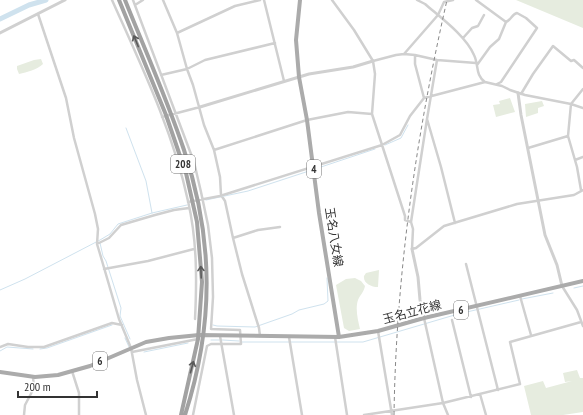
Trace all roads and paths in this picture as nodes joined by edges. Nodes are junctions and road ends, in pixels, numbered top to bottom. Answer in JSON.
{"nodes":[{"id":1,"x":64,"y":0,"type":"edge"},
{"id":2,"x":112,"y":0,"type":"edge"},
{"id":3,"x":119,"y":0,"type":"edge"},
{"id":4,"x":125,"y":0,"type":"edge"},
{"id":5,"x":133,"y":0,"type":"edge"},
{"id":6,"x":143,"y":0,"type":"edge"},
{"id":7,"x":163,"y":0,"type":"edge"},
{"id":8,"x":260,"y":0,"type":"edge"},
{"id":9,"x":264,"y":0,"type":"edge"},
{"id":10,"x":300,"y":0,"type":"edge"},
{"id":11,"x":332,"y":0,"type":"edge"},
{"id":12,"x":417,"y":0,"type":"edge"},
{"id":13,"x":453,"y":0,"type":"edge"},
{"id":14,"x":476,"y":0,"type":"edge"},
{"id":15,"x":135,"y":5,"type":"junction"},
{"id":16,"x":38,"y":14,"type":"junction"},
{"id":17,"x":438,"y":14,"type":"junction"},
{"id":18,"x":484,"y":15,"type":"dead end"},
{"id":19,"x":506,"y":22,"type":"junction"},
{"id":20,"x":0,"y":33,"type":"edge"},
{"id":21,"x":177,"y":33,"type":"junction"},
{"id":22,"x":463,"y":38,"type":"junction"},
{"id":23,"x":275,"y":43,"type":"junction"},
{"id":24,"x":404,"y":54,"type":"junction"},
{"id":25,"x":415,"y":55,"type":"junction"},
{"id":26,"x":437,"y":60,"type":"junction"},
{"id":27,"x":373,"y":61,"type":"junction"},
{"id":28,"x":477,"y":64,"type":"junction"},
{"id":29,"x":583,"y":68,"type":"edge"},
{"id":30,"x":187,"y":69,"type":"junction"},
{"id":31,"x":161,"y":75,"type":"junction"},
{"id":32,"x":299,"y":77,"type":"junction"},
{"id":33,"x":284,"y":81,"type":"junction"},
{"id":34,"x":485,"y":82,"type":"junction"},
{"id":35,"x":497,"y":84,"type":"junction"},
{"id":36,"x":583,"y":89,"type":"edge"},
{"id":37,"x":520,"y":94,"type":"junction"},
{"id":38,"x":431,"y":96,"type":"junction"},
{"id":39,"x":424,"y":98,"type":"junction"},
{"id":40,"x":571,"y":104,"type":"junction"},
{"id":41,"x":200,"y":107,"type":"junction"},
{"id":42,"x":583,"y":108,"type":"edge"},
{"id":43,"x":174,"y":114,"type":"junction"},
{"id":44,"x":372,"y":114,"type":"junction"},
{"id":45,"x":164,"y":116,"type":"junction"},
{"id":46,"x":427,"y":119,"type":"junction"},
{"id":47,"x":307,"y":120,"type":"junction"},
{"id":48,"x":568,"y":136,"type":"junction"},
{"id":49,"x":382,"y":145,"type":"junction"},
{"id":50,"x":528,"y":148,"type":"junction"},
{"id":51,"x":214,"y":150,"type":"junction"},
{"id":52,"x":583,"y":157,"type":"edge"},
{"id":53,"x":575,"y":160,"type":"junction"},
{"id":54,"x":313,"y":165,"type":"junction"},
{"id":55,"x":582,"y":190,"type":"edge"},
{"id":56,"x":221,"y":195,"type":"junction"},
{"id":57,"x":195,"y":200,"type":"junction"},
{"id":58,"x":539,"y":200,"type":"junction"},
{"id":59,"x":189,"y":208,"type":"junction"},
{"id":60,"x":412,"y":222,"type":"junction"},
{"id":61,"x":455,"y":223,"type":"junction"},
{"id":62,"x":280,"y":227,"type":"dead end"},
{"id":63,"x":233,"y":238,"type":"junction"},
{"id":64,"x":97,"y":244,"type":"junction"},
{"id":65,"x":194,"y":249,"type":"junction"},
{"id":66,"x":412,"y":249,"type":"junction"},
{"id":67,"x":466,"y":264,"type":"dead end"},
{"id":68,"x":104,"y":269,"type":"junction"},
{"id":69,"x":583,"y":280,"type":"edge"},
{"id":70,"x":562,"y":286,"type":"junction"},
{"id":71,"x":521,"y":299,"type":"junction"},
{"id":72,"x":477,"y":306,"type":"junction"},
{"id":73,"x":195,"y":319,"type":"dead end"},
{"id":74,"x":452,"y":320,"type":"dead end"},
{"id":75,"x":425,"y":322,"type":"junction"},
{"id":76,"x":581,"y":322,"type":"junction"},
{"id":77,"x":122,"y":325,"type":"junction"},
{"id":78,"x":583,"y":326,"type":"edge"},
{"id":79,"x":378,"y":331,"type":"junction"},
{"id":80,"x":531,"y":335,"type":"junction"},
{"id":81,"x":204,"y":336,"type":"junction"},
{"id":82,"x":220,"y":336,"type":"junction"},
{"id":83,"x":240,"y":336,"type":"junction"},
{"id":84,"x":260,"y":336,"type":"junction"},
{"id":85,"x":289,"y":336,"type":"junction"},
{"id":86,"x":198,"y":337,"type":"junction"},
{"id":87,"x":337,"y":340,"type":"junction"},
{"id":88,"x":222,"y":345,"type":"junction"},
{"id":89,"x":0,"y":347,"type":"edge"},
{"id":90,"x":132,"y":350,"type":"junction"},
{"id":91,"x":0,"y":372,"type":"edge"},
{"id":92,"x":72,"y":372,"type":"junction"},
{"id":93,"x":33,"y":377,"type":"junction"},
{"id":94,"x":498,"y":390,"type":"junction"},
{"id":95,"x":480,"y":394,"type":"junction"},
{"id":96,"x":471,"y":397,"type":"junction"},
{"id":97,"x":443,"y":403,"type":"junction"},
{"id":98,"x":391,"y":410,"type":"junction"},
{"id":99,"x":24,"y":415,"type":"edge"},
{"id":100,"x":79,"y":415,"type":"edge"},
{"id":101,"x":146,"y":415,"type":"edge"},
{"id":102,"x":180,"y":415,"type":"edge"},
{"id":103,"x":186,"y":415,"type":"edge"},
{"id":104,"x":193,"y":415,"type":"edge"},
{"id":105,"x":234,"y":415,"type":"edge"},
{"id":106,"x":302,"y":415,"type":"edge"},
{"id":107,"x":348,"y":415,"type":"edge"},
{"id":108,"x":364,"y":415,"type":"edge"},
{"id":109,"x":392,"y":415,"type":"edge"},
{"id":110,"x":448,"y":415,"type":"edge"},
{"id":111,"x":486,"y":415,"type":"edge"}],
"edges":[{"from":1,"to":16,"type":"street"},
{"from":2,"to":45,"type":"street"},
{"from":45,"to":3,"type":"highway","number":"208","one_way":true},
{"from":4,"to":43,"type":"highway","number":"208"},
{"from":5,"to":15,"type":"street"},
{"from":6,"to":15,"type":"street"},
{"from":7,"to":21,"type":"street"},
{"from":8,"to":21,"type":"street"},
{"from":9,"to":23,"type":"street"},
{"from":10,"to":32,"type":"main road","name":"玉名八女線","number":"4"},
{"from":11,"to":27,"type":"street"},
{"from":12,"to":17,"type":"street"},
{"from":13,"to":17,"type":"street"},
{"from":14,"to":19,"type":"street"},
{"from":15,"to":31,"type":"street"},
{"from":16,"to":20,"type":"street"},
{"from":16,"to":64,"type":"street"},
{"from":17,"to":22,"type":"street"},
{"from":17,"to":24,"type":"street"},
{"from":18,"to":22,"type":"street"},
{"from":19,"to":28,"type":"street"},
{"from":19,"to":35,"type":"street"},
{"from":21,"to":30,"type":"street"},
{"from":22,"to":28,"type":"street"},
{"from":23,"to":30,"type":"street"},
{"from":23,"to":33,"type":"street"},
{"from":24,"to":25,"type":"street"},
{"from":24,"to":27,"type":"street"},
{"from":25,"to":26,"type":"street"},
{"from":25,"to":39,"type":"street"},
{"from":26,"to":28,"type":"street"},
{"from":26,"to":38,"type":"street"},
{"from":27,"to":32,"type":"street"},
{"from":27,"to":44,"type":"street"},
{"from":28,"to":34,"type":"street"},
{"from":29,"to":37,"type":"street"},
{"from":30,"to":31,"type":"street"},
{"from":30,"to":41,"type":"street"},
{"from":31,"to":43,"type":"street"},
{"from":32,"to":33,"type":"street"},
{"from":32,"to":47,"type":"main road","name":"玉名八女線","number":"4"},
{"from":33,"to":41,"type":"street"},
{"from":34,"to":35,"type":"street"},
{"from":34,"to":38,"type":"street"},
{"from":35,"to":37,"type":"street"},
{"from":36,"to":40,"type":"street"},
{"from":37,"to":40,"type":"street"},
{"from":37,"to":50,"type":"street"},
{"from":38,"to":39,"type":"street"},
{"from":38,"to":46,"type":"street"},
{"from":39,"to":49,"type":"street"},
{"from":40,"to":42,"type":"street"},
{"from":40,"to":48,"type":"street"},
{"from":41,"to":43,"type":"street"},
{"from":41,"to":51,"type":"street"},
{"from":43,"to":45,"type":"street"},
{"from":43,"to":57,"type":"highway","number":"208"},
{"from":44,"to":47,"type":"street"},
{"from":44,"to":49,"type":"street"},
{"from":45,"to":57,"type":"highway","number":"208"},
{"from":46,"to":60,"type":"street"},
{"from":46,"to":61,"type":"street"},
{"from":47,"to":51,"type":"street"},
{"from":47,"to":54,"type":"main road","name":"玉名八女線","number":"4"},
{"from":48,"to":50,"type":"street"},
{"from":48,"to":53,"type":"street"},
{"from":49,"to":54,"type":"street"},
{"from":49,"to":60,"type":"street"},
{"from":50,"to":58,"type":"street"},
{"from":51,"to":56,"type":"street"},
{"from":52,"to":53,"type":"street"},
{"from":53,"to":55,"type":"street"},
{"from":54,"to":56,"type":"street"},
{"from":54,"to":87,"type":"main road","name":"玉名八女線","number":"4"},
{"from":55,"to":58,"type":"street"},
{"from":56,"to":57,"type":"street"},
{"from":56,"to":63,"type":"street"},
{"from":57,"to":59,"type":"street"},
{"from":57,"to":81,"type":"highway","number":"208"},
{"from":57,"to":83,"type":"street"},
{"from":86,"to":57,"type":"highway","number":"208","one_way":true},
{"from":58,"to":61,"type":"street"},
{"from":58,"to":70,"type":"street"},
{"from":59,"to":64,"type":"street"},
{"from":59,"to":65,"type":"street"},
{"from":60,"to":66,"type":"street"},
{"from":61,"to":66,"type":"street"},
{"from":62,"to":63,"type":"street"},
{"from":63,"to":84,"type":"street"},
{"from":64,"to":68,"type":"street"},
{"from":65,"to":68,"type":"street"},
{"from":65,"to":73,"type":"street"},
{"from":66,"to":75,"type":"street"},
{"from":67,"to":72,"type":"street"},
{"from":68,"to":77,"type":"street"},
{"from":69,"to":70,"type":"main road","name":"玉名立花線","number":"6"},
{"from":70,"to":71,"type":"main road","name":"玉名立花線","number":"6"},
{"from":70,"to":76,"type":"street"},
{"from":71,"to":72,"type":"main road","name":"玉名立花線","number":"6"},
{"from":71,"to":80,"type":"street"},
{"from":72,"to":75,"type":"main road","name":"玉名立花線","number":"6"},
{"from":72,"to":94,"type":"street"},
{"from":74,"to":96,"type":"street"},
{"from":75,"to":79,"type":"main road","name":"玉名立花線","number":"6"},
{"from":75,"to":97,"type":"street"},
{"from":76,"to":78,"type":"street"},
{"from":76,"to":80,"type":"street"},
{"from":77,"to":89,"type":"street"},
{"from":77,"to":90,"type":"street"},
{"from":79,"to":87,"type":"main road","name":"玉名立花線","number":"6"},
{"from":79,"to":98,"type":"street"},
{"from":80,"to":94,"type":"street"},
{"from":81,"to":82,"type":"main road"},
{"from":81,"to":86,"type":"main road"},
{"from":81,"to":103,"type":"highway","number":"208"},
{"from":82,"to":83,"type":"main road"},
{"from":82,"to":88,"type":"street"},
{"from":83,"to":84,"type":"main road"},
{"from":83,"to":88,"type":"street"},
{"from":84,"to":85,"type":"main road"},
{"from":85,"to":87,"type":"main road"},
{"from":85,"to":106,"type":"street"},
{"from":86,"to":90,"type":"street"},
{"from":86,"to":90,"type":"main road","number":"6"},
{"from":102,"to":86,"type":"highway","number":"208","one_way":true},
{"from":87,"to":107,"type":"street"},
{"from":88,"to":104,"type":"street"},
{"from":88,"to":105,"type":"street"},
{"from":90,"to":92,"type":"main road","number":"6"},
{"from":90,"to":101,"type":"street"},
{"from":91,"to":93,"type":"main road","number":"6"},
{"from":92,"to":93,"type":"main road","number":"6"},
{"from":92,"to":100,"type":"street"},
{"from":93,"to":99,"type":"street"},
{"from":94,"to":95,"type":"street"},
{"from":95,"to":96,"type":"street"},
{"from":95,"to":111,"type":"street"},
{"from":96,"to":97,"type":"street"},
{"from":97,"to":98,"type":"street"},
{"from":97,"to":110,"type":"street"},
{"from":98,"to":108,"type":"street"},
{"from":98,"to":109,"type":"street"}]}
